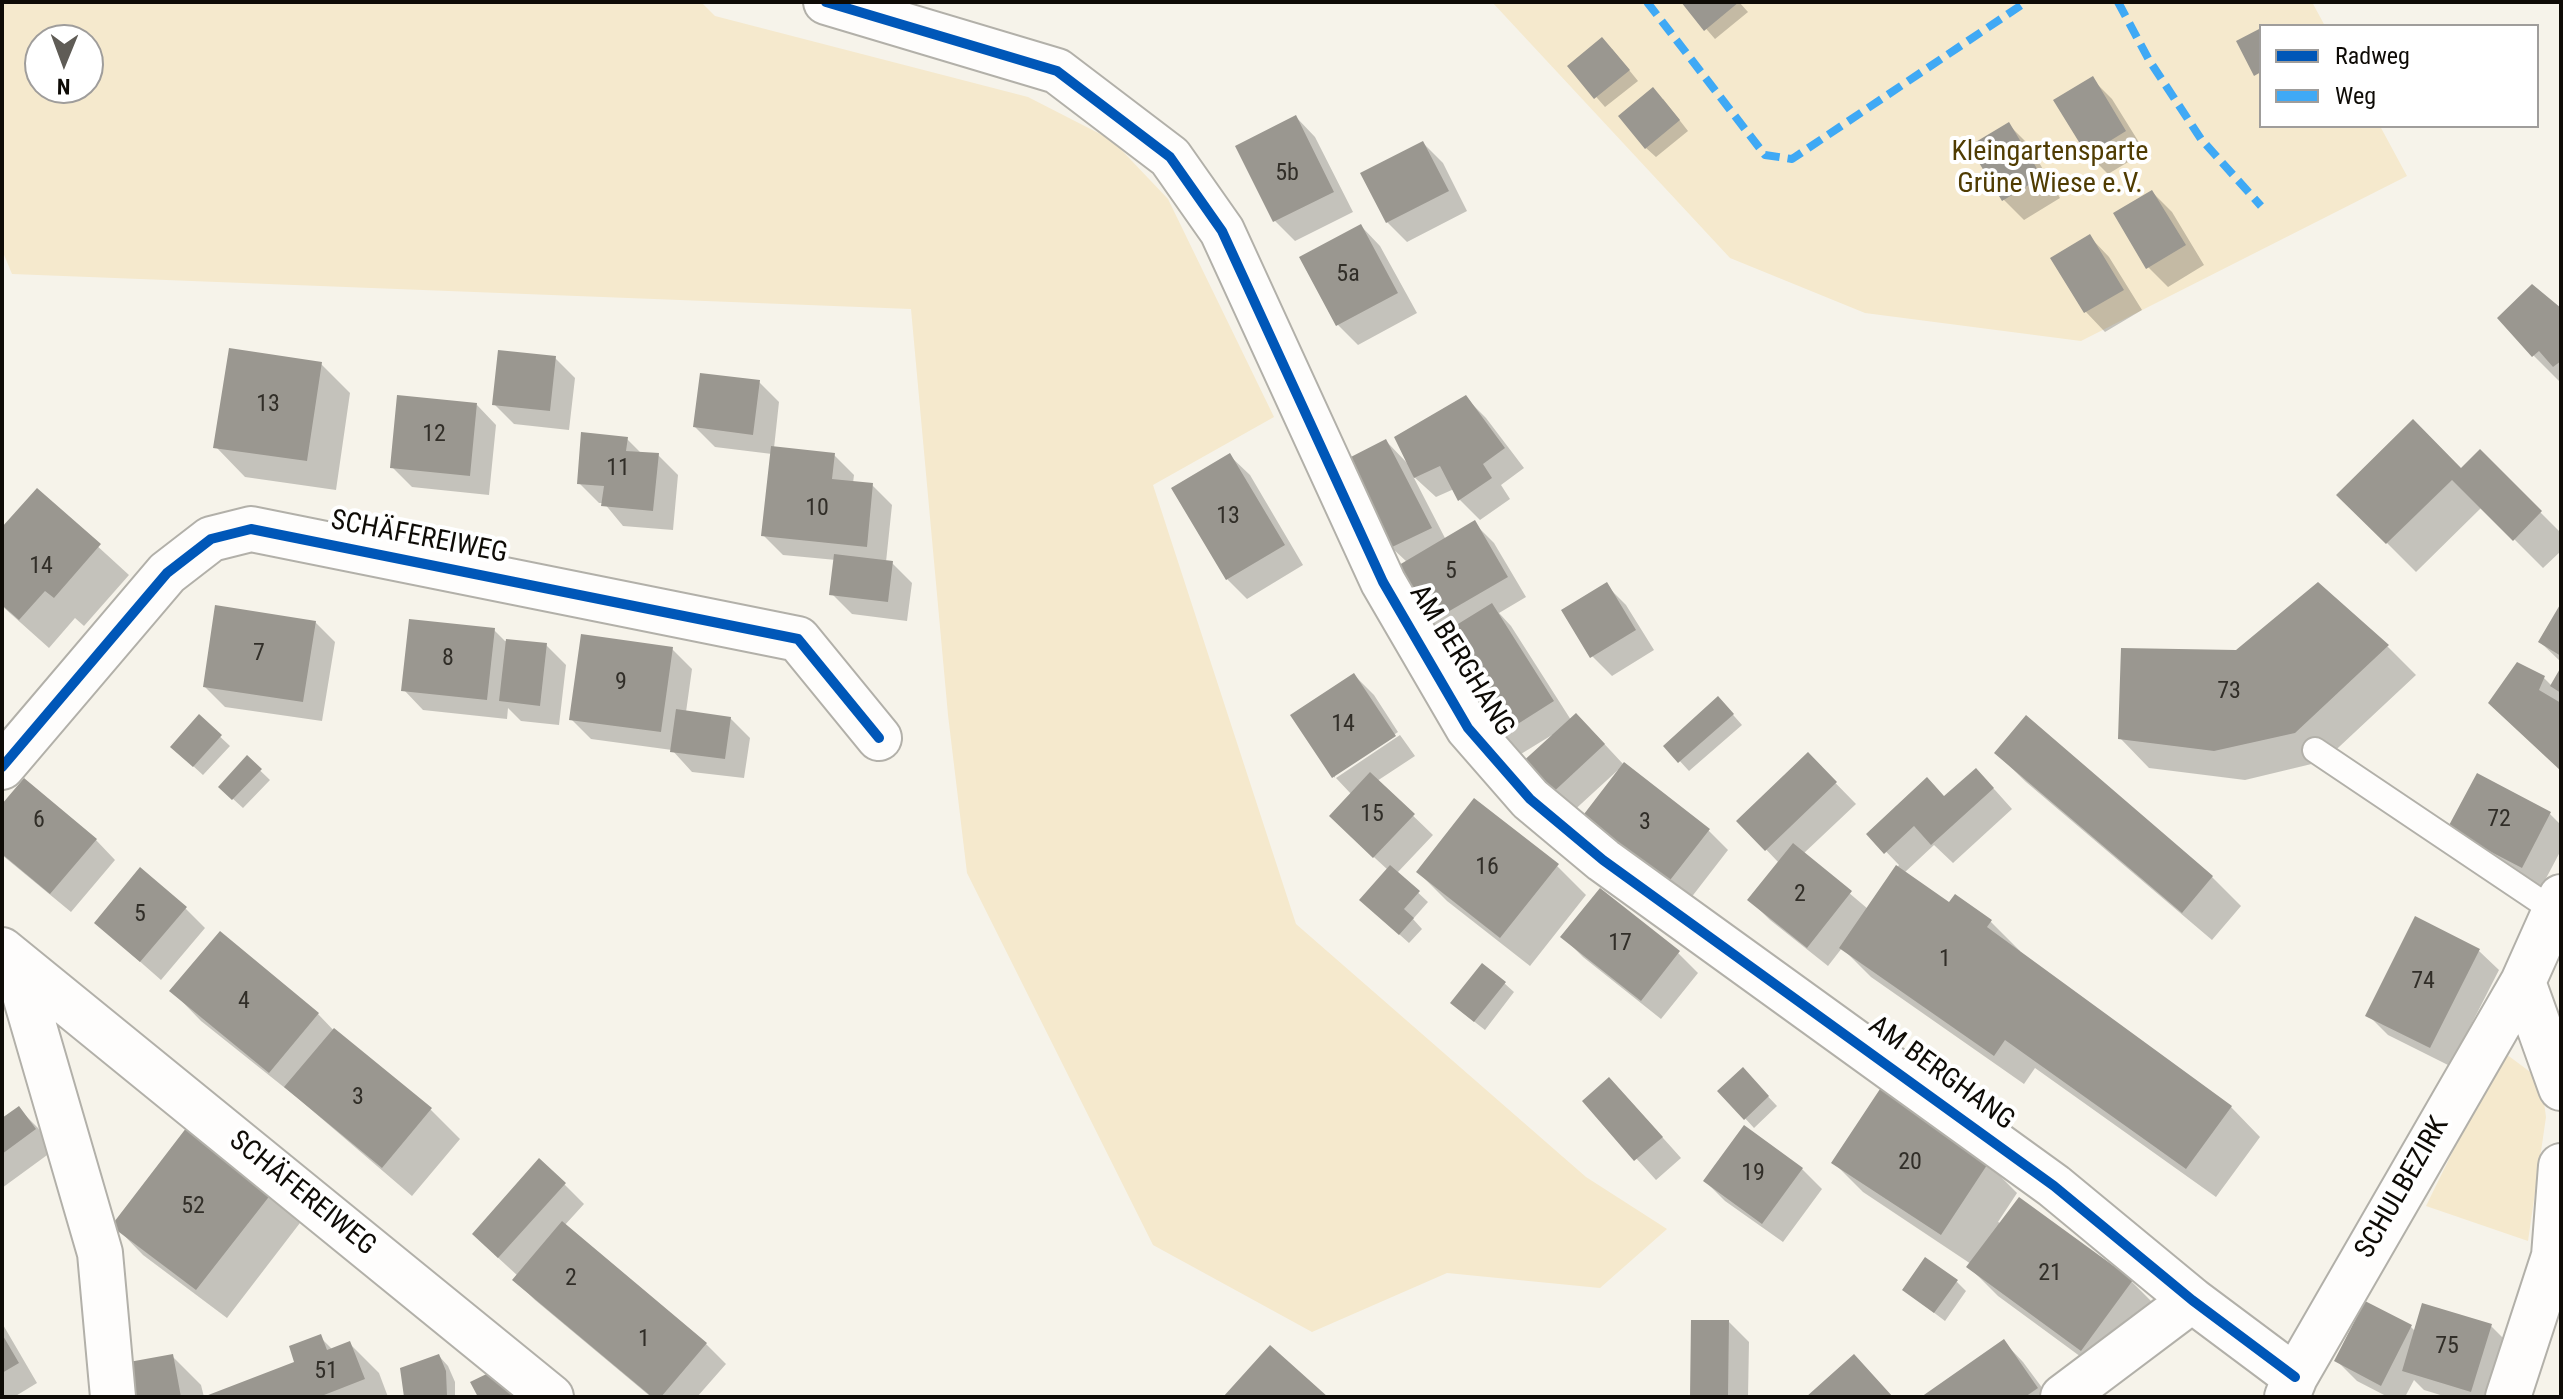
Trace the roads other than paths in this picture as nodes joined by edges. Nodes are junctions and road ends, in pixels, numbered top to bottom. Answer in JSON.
{"nodes":[{"id":1,"x":826,"y":2,"type":"edge"},
{"id":2,"x":879,"y":738,"type":"dead end"},
{"id":3,"x":2315,"y":750,"type":"dead end"},
{"id":4,"x":2,"y":767,"type":"edge"},
{"id":5,"x":2557,"y":904,"type":"edge"},
{"id":6,"x":8,"y":956,"type":"edge"},
{"id":7,"x":2523,"y":982,"type":"junction"},
{"id":8,"x":2561,"y":1088,"type":"edge"},
{"id":9,"x":2561,"y":1166,"type":"edge"},
{"id":10,"x":2192,"y":1300,"type":"junction"},
{"id":11,"x":2291,"y":1387,"type":"edge"},
{"id":12,"x":113,"y":1397,"type":"edge"},
{"id":13,"x":551,"y":1397,"type":"edge"},
{"id":14,"x":2063,"y":1397,"type":"edge"},
{"id":15,"x":2508,"y":1397,"type":"edge"}],
"edges":[{"from":1,"to":10,"type":"street","name":"AM BERGHANG"},
{"from":2,"to":4,"type":"street","name":"SCHÄFEREIWEG"},
{"from":3,"to":5,"type":"lane"},
{"from":5,"to":7,"type":"street","name":"SCHULBEZIRK"},
{"from":6,"to":12,"type":"street","name":"SCHÄFEREIWEG"},
{"from":6,"to":13,"type":"street","name":"SCHÄFEREIWEG"},
{"from":7,"to":8,"type":"street"},
{"from":7,"to":11,"type":"street","name":"SCHULBEZIRK"},
{"from":9,"to":15,"type":"street"},
{"from":10,"to":11,"type":"street","name":"AM BERGHANG"},
{"from":10,"to":14,"type":"street"}]}
